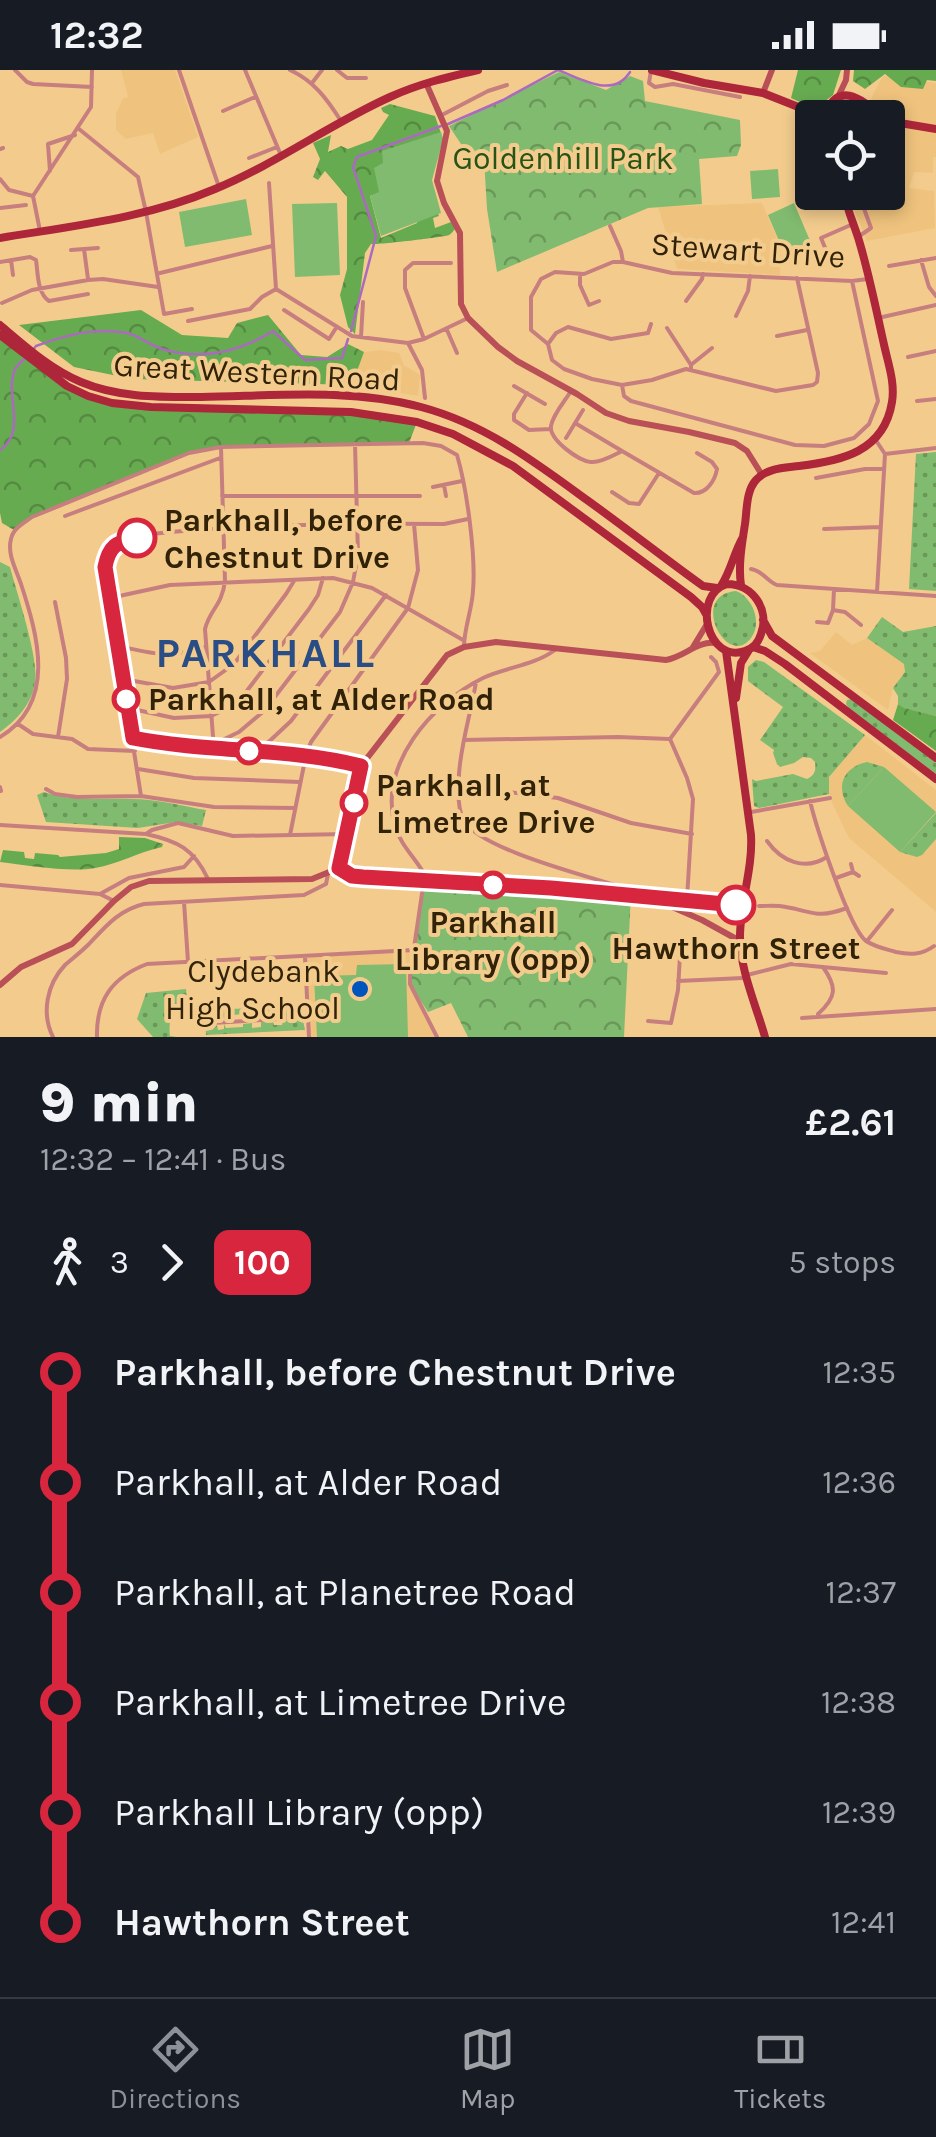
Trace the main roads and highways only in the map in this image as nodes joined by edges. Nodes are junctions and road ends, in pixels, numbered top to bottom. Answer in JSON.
{"nodes":[{"id":1,"x":478,"y":70,"type":"edge"},
{"id":2,"x":652,"y":70,"type":"edge"},
{"id":3,"x":836,"y":100,"type":"edge"},
{"id":4,"x":863,"y":100,"type":"edge"},
{"id":5,"x":795,"y":109,"type":"edge"},
{"id":6,"x":905,"y":123,"type":"edge"},
{"id":7,"x":936,"y":130,"type":"edge"},
{"id":8,"x":849,"y":210,"type":"edge"},
{"id":9,"x":0,"y":238,"type":"edge"},
{"id":10,"x":0,"y":325,"type":"edge"},
{"id":11,"x":0,"y":335,"type":"edge"},
{"id":12,"x":20,"y":346,"type":"junction"},
{"id":13,"x":36,"y":359,"type":"junction"},
{"id":14,"x":743,"y":537,"type":"junction"},
{"id":15,"x":741,"y":586,"type":"junction"},
{"id":16,"x":719,"y":587,"type":"junction"},
{"id":17,"x":707,"y":619,"type":"junction"},
{"id":18,"x":764,"y":620,"type":"junction"},
{"id":19,"x":751,"y":649,"type":"junction"},
{"id":20,"x":726,"y":651,"type":"junction"},
{"id":21,"x":734,"y":702,"type":"junction"},
{"id":22,"x":936,"y":758,"type":"edge"},
{"id":23,"x":936,"y":779,"type":"edge"},
{"id":24,"x":765,"y":1037,"type":"edge"}],
"edges":[{"from":1,"to":9,"type":"main road"},
{"from":2,"to":5,"type":"main road"},
{"from":3,"to":4,"type":"main road"},
{"from":6,"to":7,"type":"main road"},
{"from":8,"to":14,"type":"main road"},
{"from":10,"to":12,"type":"main road","name":"Great Western Road"},
{"from":11,"to":12,"type":"main road","name":"Great Western Road"},
{"from":12,"to":13,"type":"main road","name":"Great Western Road"},
{"from":13,"to":16,"type":"main road","name":"Great Western Road"},
{"from":13,"to":17,"type":"main road","name":"Great Western Road"},
{"from":14,"to":15,"type":"main road"},
{"from":14,"to":16,"type":"main road"},
{"from":15,"to":16,"type":"main road"},
{"from":15,"to":18,"type":"main road"},
{"from":16,"to":17,"type":"main road"},
{"from":17,"to":20,"type":"main road"},
{"from":18,"to":19,"type":"main road"},
{"from":18,"to":22,"type":"main road"},
{"from":19,"to":20,"type":"main road"},
{"from":19,"to":21,"type":"main road"},
{"from":19,"to":23,"type":"main road"},
{"from":20,"to":21,"type":"main road"},
{"from":21,"to":24,"type":"main road"}]}
